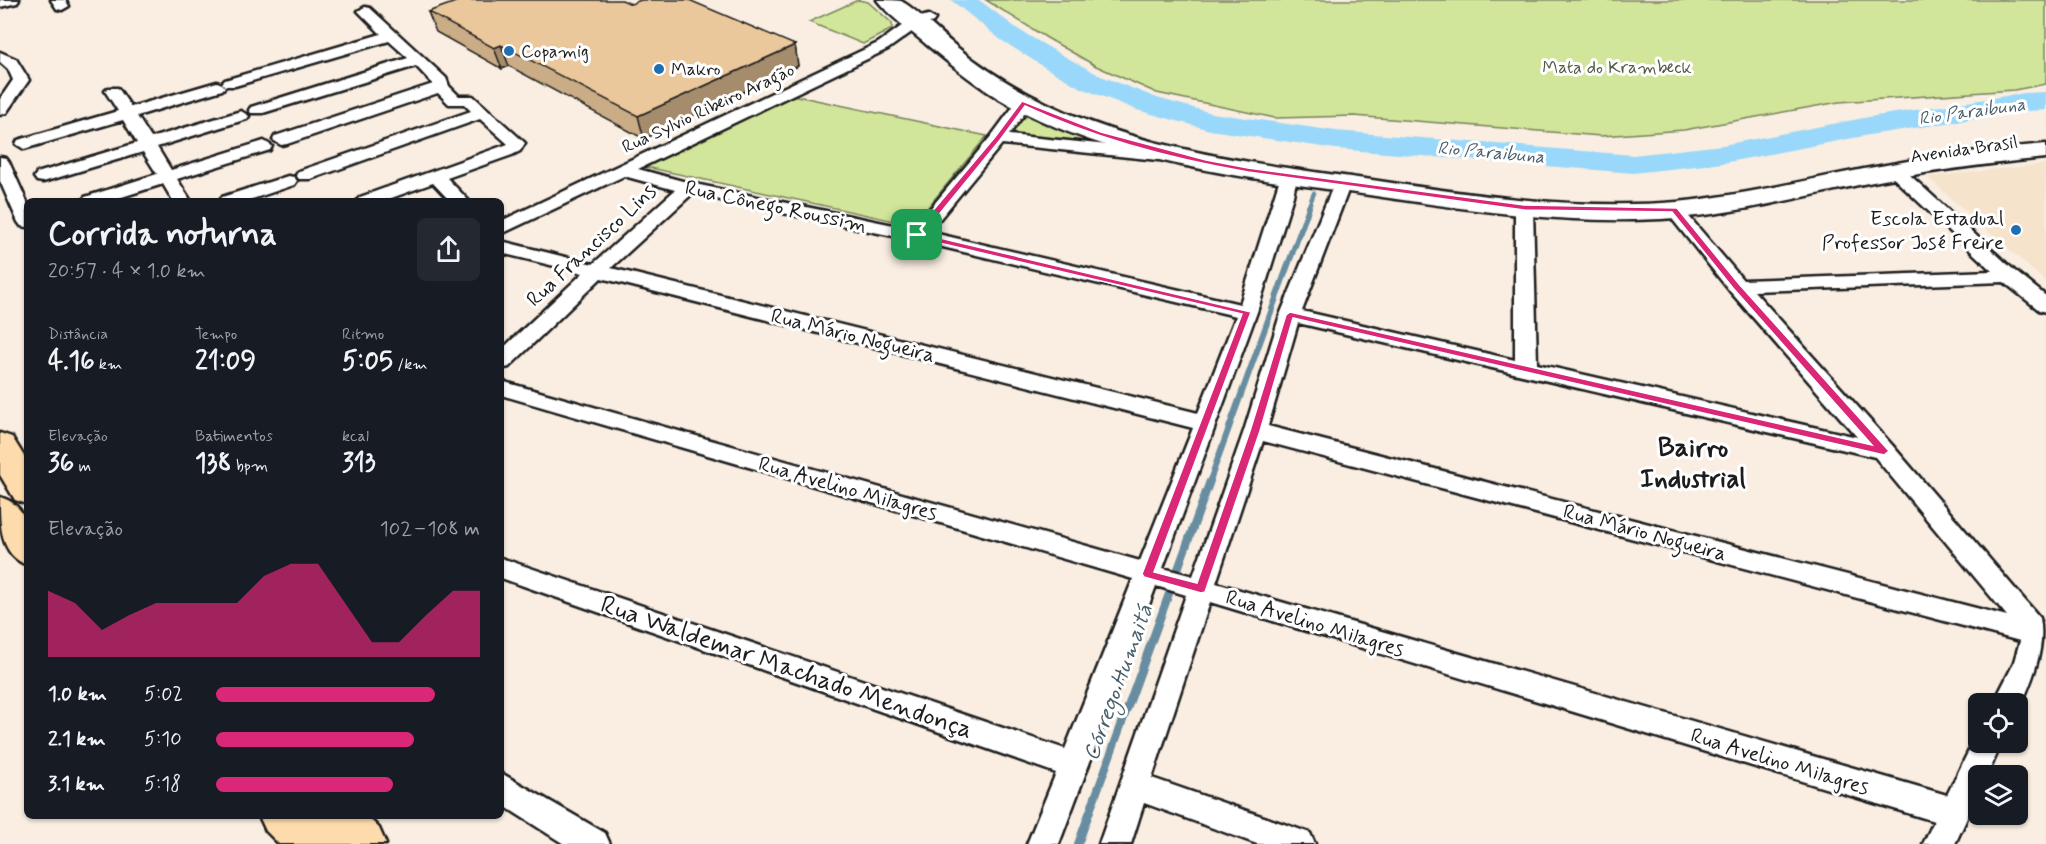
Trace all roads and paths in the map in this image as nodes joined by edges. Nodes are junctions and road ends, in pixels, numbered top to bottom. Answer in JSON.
{"nodes":[{"id":1,"x":12,"y":0,"type":"edge"},
{"id":2,"x":887,"y":0,"type":"edge"},
{"id":3,"x":905,"y":0,"type":"edge"},
{"id":4,"x":0,"y":3,"type":"edge"},
{"id":5,"x":365,"y":11,"type":"dead end"},
{"id":6,"x":922,"y":21,"type":"junction"},
{"id":7,"x":392,"y":35,"type":"junction"},
{"id":8,"x":0,"y":56,"type":"edge"},
{"id":9,"x":418,"y":60,"type":"junction"},
{"id":10,"x":441,"y":87,"type":"junction"},
{"id":11,"x":113,"y":92,"type":"dead end"},
{"id":12,"x":1024,"y":103,"type":"junction"},
{"id":13,"x":0,"y":110,"type":"edge"},
{"id":14,"x":128,"y":114,"type":"junction"},
{"id":15,"x":481,"y":114,"type":"junction"},
{"id":16,"x":1077,"y":115,"type":"junction"},
{"id":17,"x":998,"y":139,"type":"junction"},
{"id":18,"x":281,"y":140,"type":"dead end"},
{"id":19,"x":24,"y":144,"type":"dead end"},
{"id":20,"x":147,"y":145,"type":"junction"},
{"id":21,"x":264,"y":146,"type":"dead end"},
{"id":22,"x":2045,"y":148,"type":"edge"},
{"id":23,"x":1192,"y":159,"type":"junction"},
{"id":24,"x":0,"y":162,"type":"edge"},
{"id":25,"x":1888,"y":166,"type":"junction"},
{"id":26,"x":621,"y":170,"type":"junction"},
{"id":27,"x":305,"y":175,"type":"dead end"},
{"id":28,"x":436,"y":176,"type":"junction"},
{"id":29,"x":1288,"y":176,"type":"junction"},
{"id":30,"x":43,"y":177,"type":"dead end"},
{"id":31,"x":167,"y":177,"type":"junction"},
{"id":32,"x":288,"y":181,"type":"dead end"},
{"id":33,"x":1384,"y":182,"type":"junction"},
{"id":34,"x":1342,"y":183,"type":"junction"},
{"id":35,"x":1768,"y":183,"type":"junction"},
{"id":36,"x":688,"y":188,"type":"junction"},
{"id":37,"x":100,"y":198,"type":"edge"},
{"id":38,"x":180,"y":198,"type":"edge"},
{"id":39,"x":237,"y":198,"type":"edge"},
{"id":40,"x":374,"y":198,"type":"edge"},
{"id":41,"x":457,"y":198,"type":"edge"},
{"id":42,"x":1524,"y":208,"type":"junction"},
{"id":43,"x":1674,"y":210,"type":"junction"},
{"id":44,"x":24,"y":215,"type":"edge"},
{"id":45,"x":504,"y":227,"type":"edge"},
{"id":46,"x":917,"y":235,"type":"junction"},
{"id":47,"x":504,"y":248,"type":"edge"},
{"id":48,"x":597,"y":271,"type":"junction"},
{"id":49,"x":2009,"y":276,"type":"junction"},
{"id":50,"x":1736,"y":286,"type":"junction"},
{"id":51,"x":2046,"y":306,"type":"edge"},
{"id":52,"x":1247,"y":312,"type":"junction"},
{"id":53,"x":1290,"y":315,"type":"junction"},
{"id":54,"x":504,"y":359,"type":"edge"},
{"id":55,"x":1526,"y":369,"type":"junction"},
{"id":56,"x":504,"y":389,"type":"edge"},
{"id":57,"x":1206,"y":423,"type":"junction"},
{"id":58,"x":1255,"y":431,"type":"junction"},
{"id":59,"x":0,"y":445,"type":"edge"},
{"id":60,"x":1884,"y":451,"type":"junction"},
{"id":61,"x":24,"y":486,"type":"edge"},
{"id":62,"x":0,"y":510,"type":"edge"},
{"id":63,"x":24,"y":546,"type":"edge"},
{"id":64,"x":504,"y":569,"type":"edge"},
{"id":65,"x":1152,"y":575,"type":"junction"},
{"id":66,"x":1196,"y":588,"type":"junction"},
{"id":67,"x":2035,"y":634,"type":"junction"},
{"id":68,"x":2012,"y":693,"type":"edge"},
{"id":69,"x":1983,"y":753,"type":"edge"},
{"id":70,"x":1073,"y":765,"type":"junction"},
{"id":71,"x":1135,"y":786,"type":"junction"},
{"id":72,"x":504,"y":789,"type":"edge"},
{"id":73,"x":1954,"y":813,"type":"junction"},
{"id":74,"x":285,"y":819,"type":"edge"},
{"id":75,"x":338,"y":819,"type":"edge"},
{"id":76,"x":312,"y":844,"type":"edge"},
{"id":77,"x":363,"y":844,"type":"edge"},
{"id":78,"x":594,"y":844,"type":"edge"},
{"id":79,"x":1043,"y":844,"type":"edge"},
{"id":80,"x":1115,"y":844,"type":"edge"},
{"id":81,"x":1299,"y":844,"type":"edge"},
{"id":82,"x":1939,"y":844,"type":"edge"}],
"edges":[{"from":1,"to":4,"type":"street"},
{"from":2,"to":6,"type":"main road"},
{"from":3,"to":6,"type":"main road"},
{"from":5,"to":7,"type":"street"},
{"from":6,"to":12,"type":"main road"},
{"from":6,"to":16,"type":"main road"},
{"from":6,"to":26,"type":"street","name":"Rua Sylvio Ribeiro Aragão"},
{"from":7,"to":9,"type":"street"},
{"from":7,"to":14,"type":"street"},
{"from":8,"to":13,"type":"street"},
{"from":9,"to":10,"type":"street"},
{"from":9,"to":20,"type":"street"},
{"from":10,"to":15,"type":"street"},
{"from":10,"to":18,"type":"street"},
{"from":11,"to":14,"type":"street"},
{"from":12,"to":16,"type":"main road"},
{"from":12,"to":17,"type":"street"},
{"from":12,"to":23,"type":"main road"},
{"from":14,"to":19,"type":"street"},
{"from":14,"to":20,"type":"street"},
{"from":15,"to":27,"type":"street"},
{"from":15,"to":28,"type":"street"},
{"from":16,"to":33,"type":"main road"},
{"from":17,"to":23,"type":"street"},
{"from":17,"to":46,"type":"street"},
{"from":20,"to":30,"type":"street"},
{"from":20,"to":31,"type":"street"},
{"from":21,"to":31,"type":"street"},
{"from":22,"to":25,"type":"main road","name":"Avenida Brasil"},
{"from":23,"to":29,"type":"main road"},
{"from":24,"to":44,"type":"street"},
{"from":25,"to":35,"type":"main road"},
{"from":25,"to":43,"type":"main road"},
{"from":25,"to":49,"type":"street"},
{"from":26,"to":36,"type":"street","name":"Rua Cônego Roussim"},
{"from":26,"to":45,"type":"street","name":"Rua Sylvio Ribeiro Aragão"},
{"from":28,"to":40,"type":"street"},
{"from":28,"to":41,"type":"street"},
{"from":29,"to":33,"type":"main road"},
{"from":29,"to":34,"type":"main road"},
{"from":29,"to":52,"type":"street"},
{"from":31,"to":37,"type":"street"},
{"from":31,"to":38,"type":"street"},
{"from":32,"to":39,"type":"street"},
{"from":33,"to":35,"type":"main road"},
{"from":34,"to":42,"type":"main road"},
{"from":34,"to":53,"type":"street"},
{"from":35,"to":43,"type":"main road"},
{"from":36,"to":46,"type":"street","name":"Rua Cônego Roussim"},
{"from":36,"to":48,"type":"street","name":"Rua Francisco Lins"},
{"from":42,"to":43,"type":"main road"},
{"from":42,"to":55,"type":"street"},
{"from":43,"to":50,"type":"street"},
{"from":46,"to":52,"type":"street","name":"Rua Cônego Roussim"},
{"from":47,"to":48,"type":"street","name":"Rua Mário Nogueira"},
{"from":48,"to":54,"type":"street","name":"Rua Francisco Lins"},
{"from":48,"to":57,"type":"street","name":"Rua Mário Nogueira"},
{"from":49,"to":50,"type":"street"},
{"from":49,"to":51,"type":"street"},
{"from":50,"to":60,"type":"street"},
{"from":52,"to":57,"type":"street"},
{"from":53,"to":55,"type":"street"},
{"from":53,"to":58,"type":"street"},
{"from":55,"to":60,"type":"street"},
{"from":56,"to":65,"type":"street","name":"Rua Avelino Milagres"},
{"from":57,"to":65,"type":"street"},
{"from":58,"to":66,"type":"street"},
{"from":58,"to":67,"type":"street","name":"Rua Mário Nogueira"},
{"from":59,"to":61,"type":"highway"},
{"from":60,"to":67,"type":"street"},
{"from":62,"to":63,"type":"highway"},
{"from":64,"to":70,"type":"street","name":"Rua Waldemar Machado Mendonça"},
{"from":65,"to":66,"type":"street","name":"Rua Avelino Milagres"},
{"from":65,"to":70,"type":"street"},
{"from":66,"to":71,"type":"street"},
{"from":66,"to":73,"type":"street","name":"Rua Avelino Milagres"},
{"from":67,"to":68,"type":"street"},
{"from":69,"to":73,"type":"street"},
{"from":70,"to":79,"type":"street"},
{"from":71,"to":80,"type":"street"},
{"from":71,"to":81,"type":"street"},
{"from":72,"to":78,"type":"street"},
{"from":73,"to":82,"type":"street"},
{"from":74,"to":76,"type":"highway"},
{"from":75,"to":77,"type":"highway"}]}
